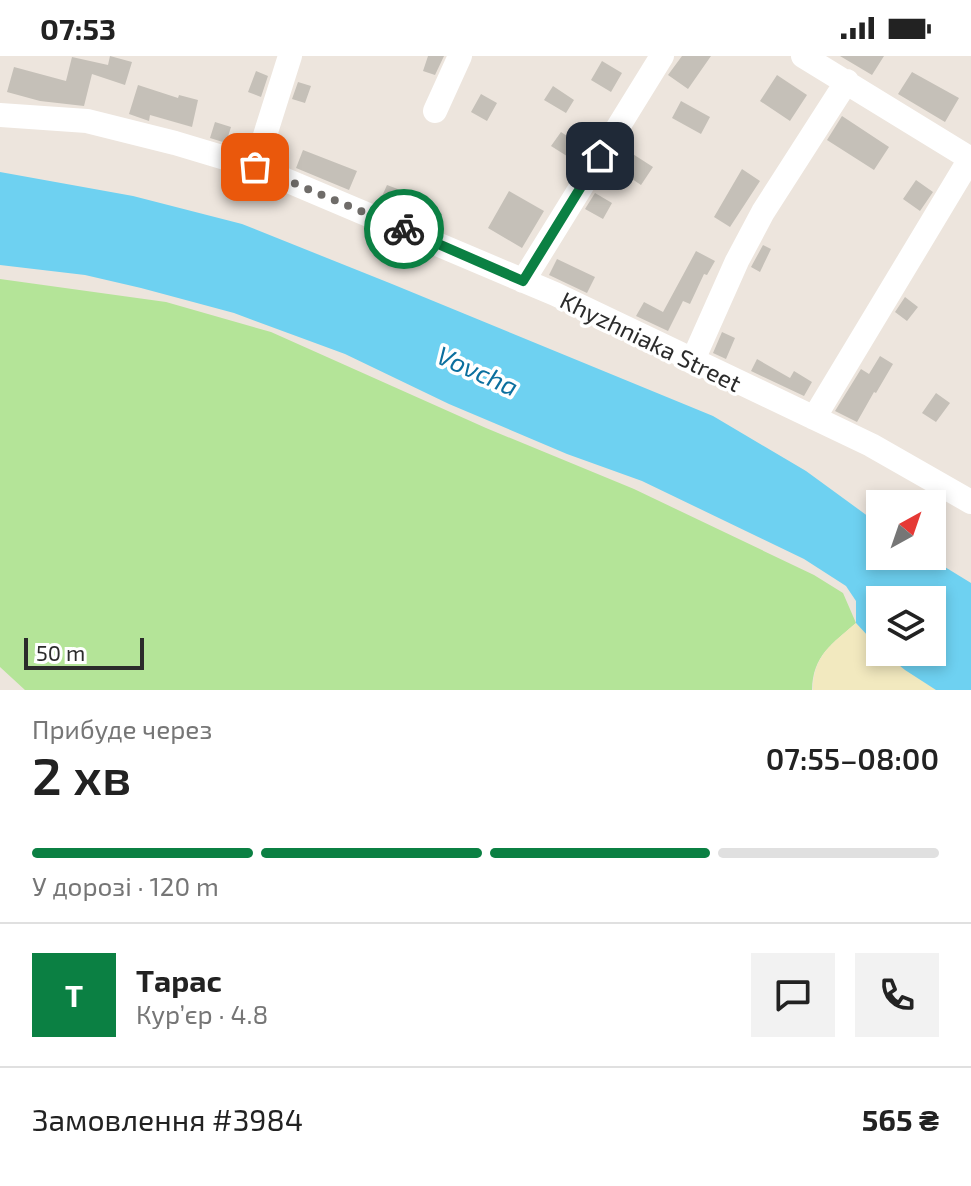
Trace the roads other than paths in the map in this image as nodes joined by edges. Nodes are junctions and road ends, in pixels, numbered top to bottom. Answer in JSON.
{"nodes":[{"id":1,"x":290,"y":56,"type":"edge"},
{"id":2,"x":460,"y":56,"type":"edge"},
{"id":3,"x":662,"y":56,"type":"edge"},
{"id":4,"x":803,"y":56,"type":"edge"},
{"id":5,"x":847,"y":81,"type":"junction"},
{"id":6,"x":435,"y":111,"type":"dead end"},
{"id":7,"x":0,"y":115,"type":"edge"},
{"id":8,"x":971,"y":159,"type":"edge"},
{"id":9,"x":255,"y":167,"type":"junction"},
{"id":10,"x":523,"y":281,"type":"junction"},
{"id":11,"x":692,"y":362,"type":"junction"},
{"id":12,"x":814,"y":418,"type":"junction"},
{"id":13,"x":971,"y":502,"type":"edge"}],
"edges":[{"from":1,"to":9,"type":"street"},
{"from":2,"to":6,"type":"street"},
{"from":3,"to":10,"type":"street"},
{"from":4,"to":5,"type":"street"},
{"from":5,"to":8,"type":"street"},
{"from":5,"to":11,"type":"street"},
{"from":7,"to":9,"type":"street","name":"Khyzhniaka Street"},
{"from":8,"to":12,"type":"street"},
{"from":9,"to":10,"type":"street","name":"Khyzhniaka Street"},
{"from":10,"to":11,"type":"street","name":"Khyzhniaka Street"},
{"from":11,"to":12,"type":"street","name":"Khyzhniaka Street"},
{"from":12,"to":13,"type":"street","name":"Khyzhniaka Street"}]}
